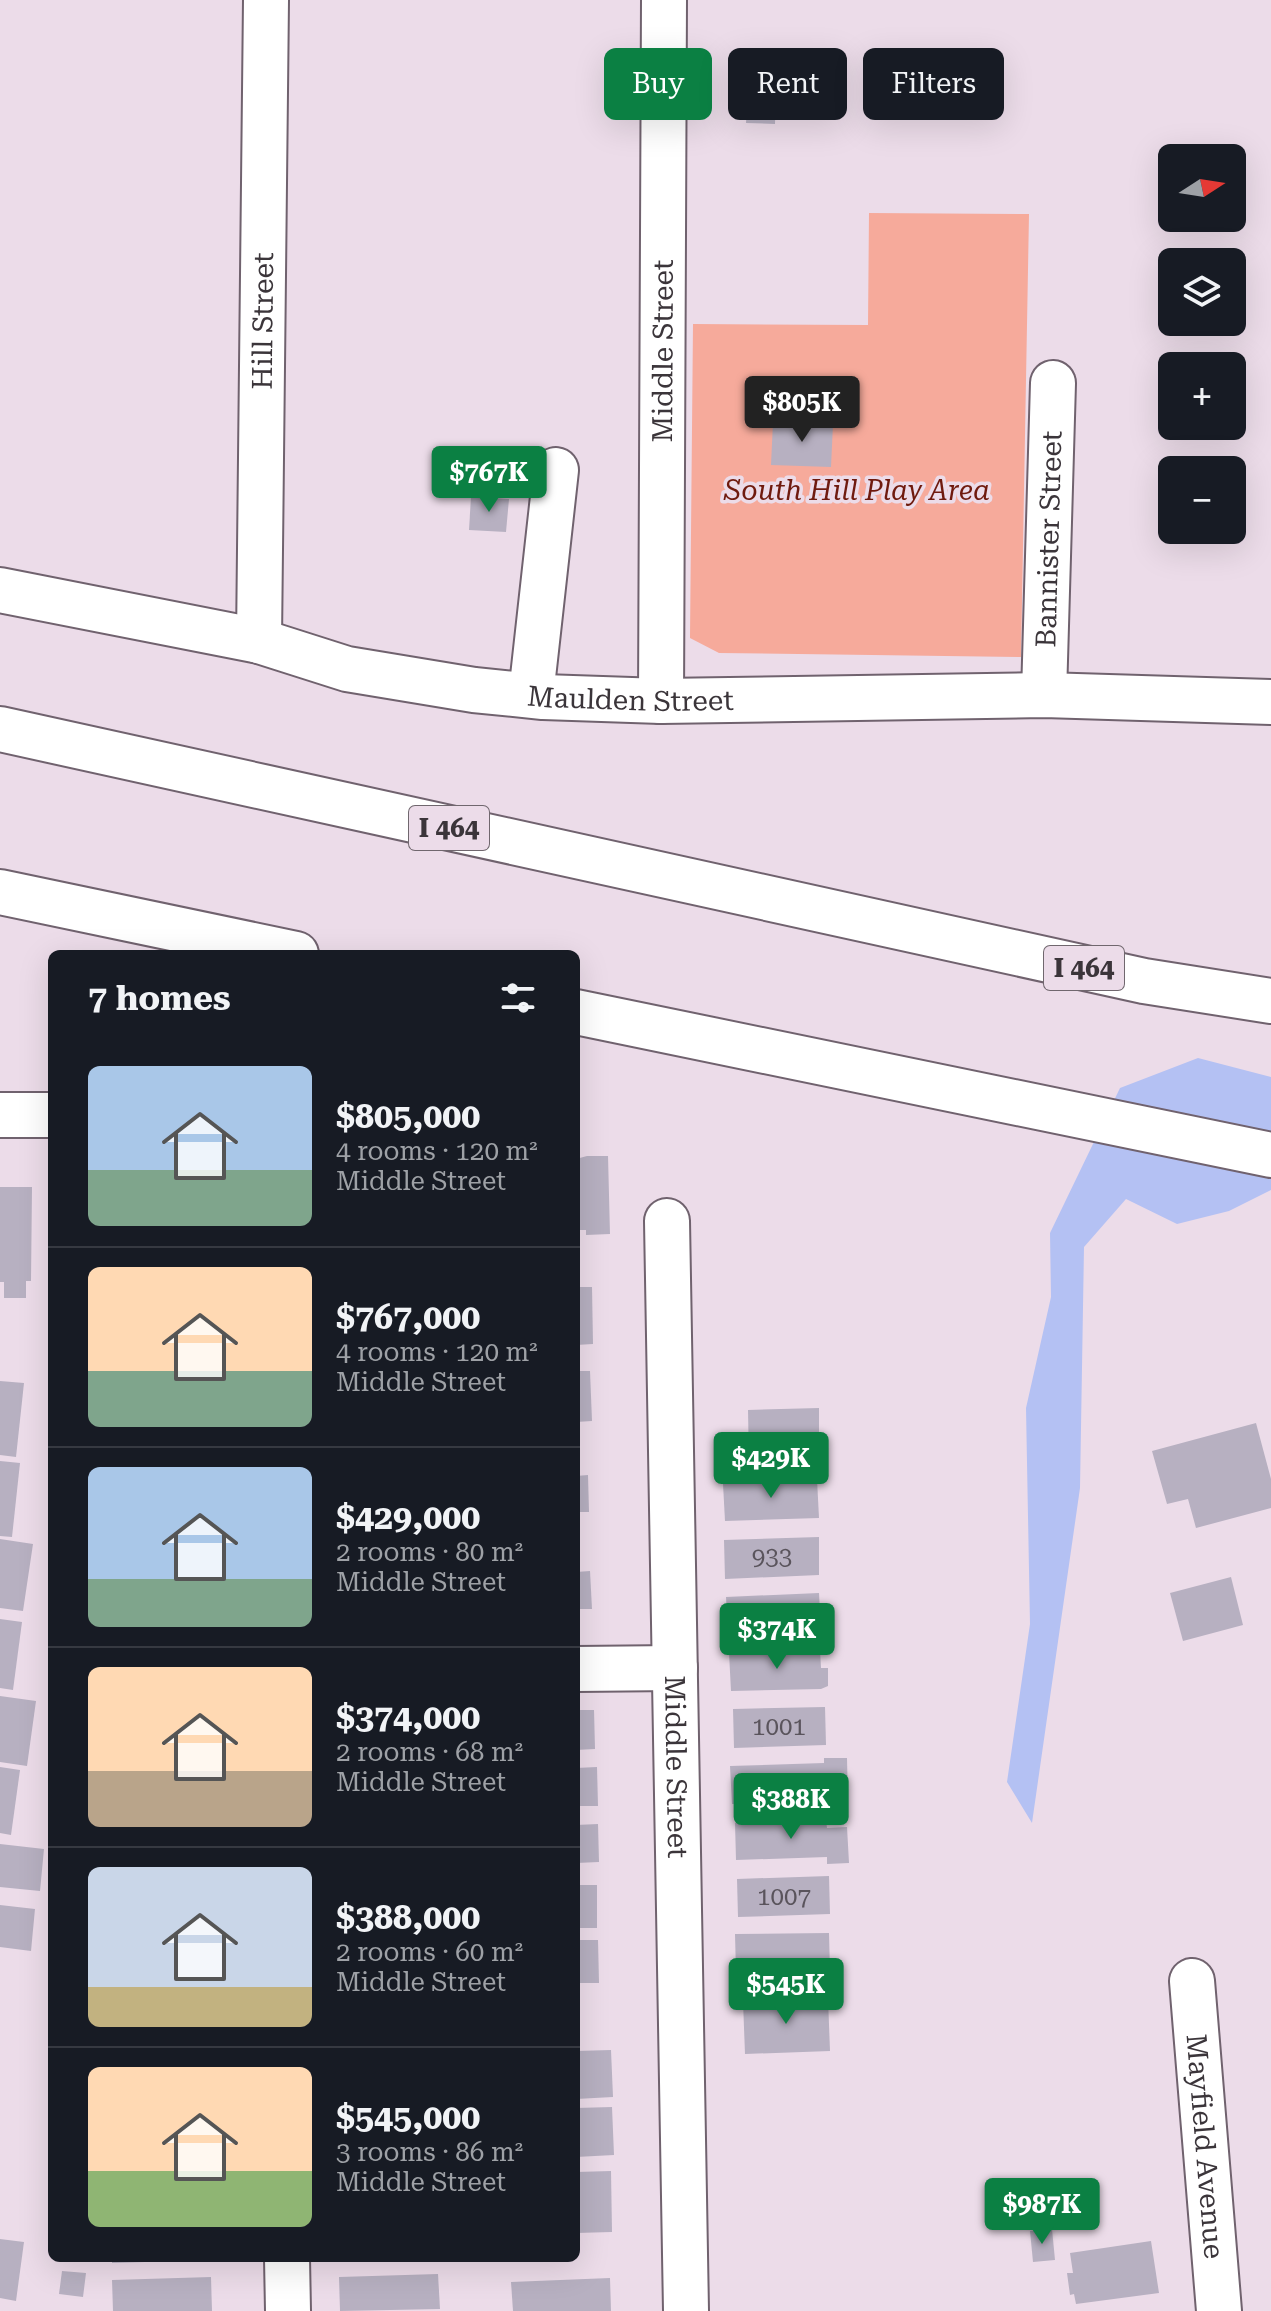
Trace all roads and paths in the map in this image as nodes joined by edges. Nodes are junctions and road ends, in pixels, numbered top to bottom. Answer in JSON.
{"nodes":[{"id":1,"x":266,"y":0,"type":"edge"},
{"id":2,"x":664,"y":0,"type":"edge"},
{"id":3,"x":1053,"y":383,"type":"dead end"},
{"id":4,"x":556,"y":470,"type":"dead end"},
{"id":5,"x":0,"y":590,"type":"edge"},
{"id":6,"x":259,"y":641,"type":"junction"},
{"id":7,"x":531,"y":695,"type":"junction"},
{"id":8,"x":1044,"y":695,"type":"junction"},
{"id":9,"x":661,"y":701,"type":"junction"},
{"id":10,"x":1271,"y":702,"type":"edge"},
{"id":11,"x":0,"y":729,"type":"edge"},
{"id":12,"x":0,"y":892,"type":"edge"},
{"id":13,"x":277,"y":950,"type":"edge"},
{"id":14,"x":1271,"y":1001,"type":"edge"},
{"id":15,"x":580,"y":1013,"type":"edge"},
{"id":16,"x":0,"y":1115,"type":"edge"},
{"id":17,"x":48,"y":1115,"type":"edge"},
{"id":18,"x":1271,"y":1155,"type":"edge"},
{"id":19,"x":667,"y":1221,"type":"dead end"},
{"id":20,"x":675,"y":1668,"type":"junction"},
{"id":21,"x":580,"y":1669,"type":"edge"},
{"id":22,"x":1192,"y":1981,"type":"dead end"},
{"id":23,"x":287,"y":2262,"type":"edge"},
{"id":24,"x":288,"y":2311,"type":"edge"},
{"id":25,"x":686,"y":2311,"type":"edge"},
{"id":26,"x":1219,"y":2311,"type":"edge"}],
"edges":[{"from":1,"to":6,"type":"main road","name":"Hill Street"},
{"from":2,"to":9,"type":"main road","name":"Middle Street"},
{"from":3,"to":8,"type":"main road","name":"Bannister Street"},
{"from":4,"to":7,"type":"main road"},
{"from":5,"to":6,"type":"main road","name":"Maulden Street"},
{"from":6,"to":7,"type":"main road","name":"Maulden Street"},
{"from":7,"to":9,"type":"main road","name":"Maulden Street"},
{"from":8,"to":9,"type":"main road","name":"Maulden Street"},
{"from":8,"to":10,"type":"main road","name":"Maulden Street"},
{"from":11,"to":14,"type":"main road","number":"I 464"},
{"from":12,"to":13,"type":"main road"},
{"from":15,"to":18,"type":"main road"},
{"from":16,"to":17,"type":"main road"},
{"from":19,"to":20,"type":"main road","name":"Middle Street"},
{"from":20,"to":21,"type":"main road"},
{"from":20,"to":25,"type":"main road","name":"Middle Street"},
{"from":22,"to":26,"type":"main road","name":"Mayfield Avenue"},
{"from":23,"to":24,"type":"main road"}]}
